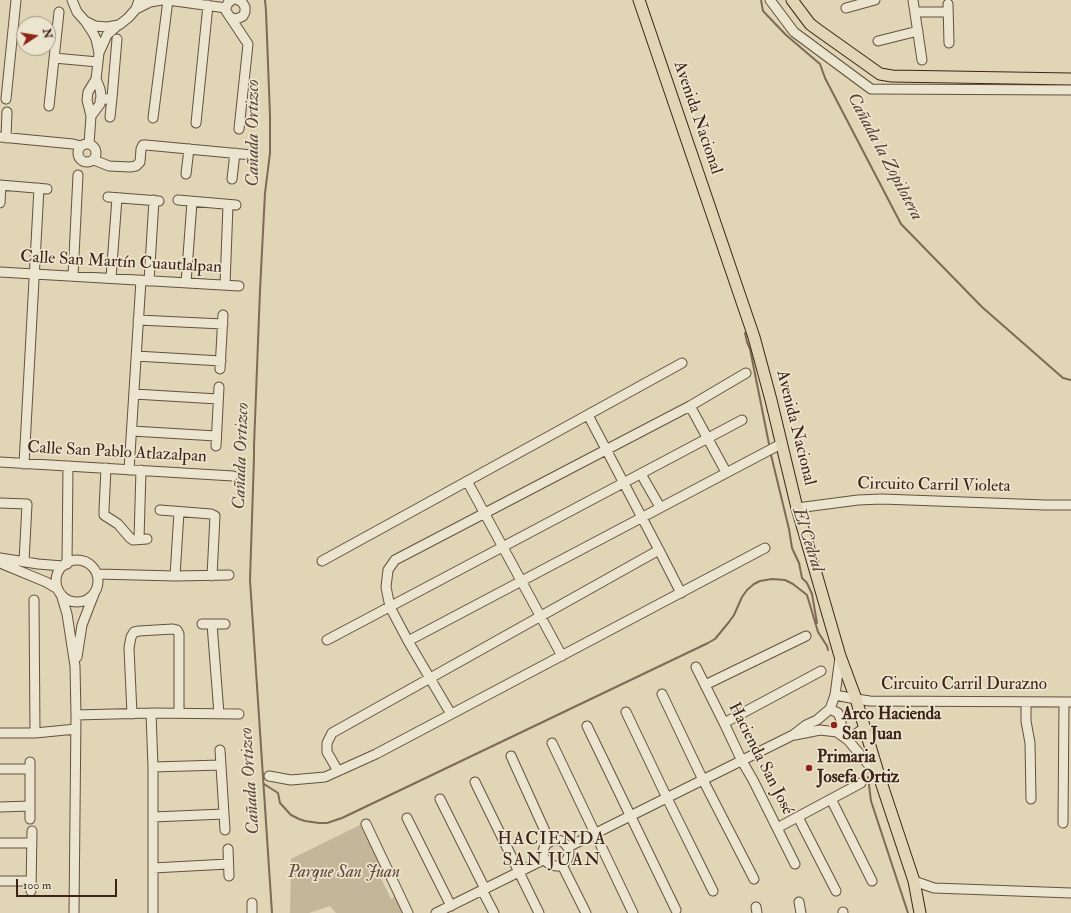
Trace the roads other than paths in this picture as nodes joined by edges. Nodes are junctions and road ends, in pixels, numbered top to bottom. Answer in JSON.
{"nodes":[{"id":1,"x":16,"y":0,"type":"edge"},
{"id":2,"x":68,"y":0,"type":"edge"},
{"id":3,"x":139,"y":0,"type":"edge"},
{"id":4,"x":162,"y":0,"type":"edge"},
{"id":5,"x":232,"y":0,"type":"edge"},
{"id":6,"x":238,"y":0,"type":"edge"},
{"id":7,"x":639,"y":0,"type":"edge"},
{"id":8,"x":770,"y":0,"type":"edge"},
{"id":9,"x":792,"y":0,"type":"edge"},
{"id":10,"x":876,"y":0,"type":"edge"},
{"id":11,"x":913,"y":0,"type":"edge"},
{"id":12,"x":74,"y":4,"type":"edge"},
{"id":13,"x":210,"y":4,"type":"edge"},
{"id":14,"x":226,"y":8,"type":"junction"},
{"id":15,"x":846,"y":8,"type":"dead end"},
{"id":16,"x":136,"y":9,"type":"junction"},
{"id":17,"x":59,"y":12,"type":"dead end"},
{"id":18,"x":915,"y":12,"type":"junction"},
{"id":19,"x":230,"y":17,"type":"junction"},
{"id":20,"x":85,"y":21,"type":"junction"},
{"id":21,"x":119,"y":25,"type":"junction"},
{"id":22,"x":918,"y":31,"type":"junction"},
{"id":23,"x":117,"y":39,"type":"dead end"},
{"id":24,"x":878,"y":41,"type":"dead end"},
{"id":25,"x":949,"y":43,"type":"dead end"},
{"id":26,"x":98,"y":57,"type":"junction"},
{"id":27,"x":54,"y":58,"type":"junction"},
{"id":28,"x":922,"y":60,"type":"dead end"},
{"id":29,"x":96,"y":79,"type":"junction"},
{"id":30,"x":1071,"y":79,"type":"edge"},
{"id":31,"x":1071,"y":90,"type":"edge"},
{"id":32,"x":112,"y":98,"type":"junction"},
{"id":33,"x":6,"y":99,"type":"dead end"},
{"id":34,"x":100,"y":100,"type":"junction"},
{"id":35,"x":49,"y":106,"type":"dead end"},
{"id":36,"x":7,"y":112,"type":"dead end"},
{"id":37,"x":91,"y":116,"type":"junction"},
{"id":38,"x":110,"y":117,"type":"dead end"},
{"id":39,"x":153,"y":118,"type":"dead end"},
{"id":40,"x":196,"y":123,"type":"dead end"},
{"id":41,"x":239,"y":129,"type":"dead end"},
{"id":42,"x":3,"y":137,"type":"edge"},
{"id":43,"x":85,"y":145,"type":"junction"},
{"id":44,"x":189,"y":149,"type":"junction"},
{"id":45,"x":234,"y":153,"type":"junction"},
{"id":46,"x":252,"y":155,"type":"dead end"},
{"id":47,"x":94,"y":160,"type":"junction"},
{"id":48,"x":186,"y":174,"type":"dead end"},
{"id":49,"x":78,"y":175,"type":"dead end"},
{"id":50,"x":232,"y":179,"type":"dead end"},
{"id":51,"x":1,"y":185,"type":"edge"},
{"id":52,"x":178,"y":200,"type":"dead end"},
{"id":53,"x":192,"y":202,"type":"junction"},
{"id":54,"x":0,"y":203,"type":"edge"},
{"id":55,"x":0,"y":272,"type":"edge"},
{"id":56,"x":34,"y":274,"type":"junction"},
{"id":57,"x":72,"y":276,"type":"junction"},
{"id":58,"x":111,"y":278,"type":"junction"},
{"id":59,"x":145,"y":280,"type":"junction"},
{"id":60,"x":186,"y":283,"type":"junction"},
{"id":61,"x":225,"y":285,"type":"junction"},
{"id":62,"x":239,"y":286,"type":"dead end"},
{"id":63,"x":138,"y":320,"type":"junction"},
{"id":64,"x":136,"y":356,"type":"junction"},
{"id":65,"x":682,"y":363,"type":"dead end"},
{"id":66,"x":746,"y":373,"type":"dead end"},
{"id":67,"x":219,"y":387,"type":"dead end"},
{"id":68,"x":134,"y":394,"type":"junction"},
{"id":69,"x":218,"y":399,"type":"junction"},
{"id":70,"x":690,"y":406,"type":"junction"},
{"id":71,"x":588,"y":415,"type":"junction"},
{"id":72,"x":742,"y":420,"type":"dead end"},
{"id":73,"x":132,"y":431,"type":"junction"},
{"id":74,"x":216,"y":436,"type":"junction"},
{"id":75,"x":708,"y":439,"type":"junction"},
{"id":76,"x":781,"y":444,"type":"junction"},
{"id":77,"x":216,"y":446,"type":"dead end"},
{"id":78,"x":606,"y":450,"type":"junction"},
{"id":79,"x":0,"y":462,"type":"edge"},
{"id":80,"x":24,"y":464,"type":"junction"},
{"id":81,"x":68,"y":466,"type":"junction"},
{"id":82,"x":106,"y":468,"type":"junction"},
{"id":83,"x":129,"y":470,"type":"junction"},
{"id":84,"x":142,"y":470,"type":"junction"},
{"id":85,"x":726,"y":472,"type":"junction"},
{"id":86,"x":641,"y":474,"type":"junction"},
{"id":87,"x":233,"y":476,"type":"dead end"},
{"id":88,"x":467,"y":481,"type":"junction"},
{"id":89,"x":624,"y":483,"type":"junction"},
{"id":90,"x":0,"y":502,"type":"edge"},
{"id":91,"x":1071,"y":504,"type":"edge"},
{"id":92,"x":660,"y":507,"type":"junction"},
{"id":93,"x":797,"y":508,"type":"junction"},
{"id":94,"x":160,"y":510,"type":"dead end"},
{"id":95,"x":179,"y":512,"type":"junction"},
{"id":96,"x":484,"y":513,"type":"junction"},
{"id":97,"x":641,"y":517,"type":"junction"},
{"id":98,"x":503,"y":547,"type":"junction"},
{"id":99,"x":766,"y":548,"type":"dead end"},
{"id":100,"x":659,"y":550,"type":"junction"},
{"id":101,"x":0,"y":558,"type":"edge"},
{"id":102,"x":322,"y":561,"type":"dead end"},
{"id":103,"x":24,"y":562,"type":"junction"},
{"id":104,"x":0,"y":563,"type":"edge"},
{"id":105,"x":65,"y":565,"type":"junction"},
{"id":106,"x":97,"y":574,"type":"junction"},
{"id":107,"x":230,"y":575,"type":"dead end"},
{"id":108,"x":175,"y":576,"type":"junction"},
{"id":109,"x":212,"y":576,"type":"junction"},
{"id":110,"x":521,"y":581,"type":"junction"},
{"id":111,"x":60,"y":592,"type":"junction"},
{"id":112,"x":681,"y":593,"type":"junction"},
{"id":113,"x":94,"y":594,"type":"junction"},
{"id":114,"x":34,"y":600,"type":"dead end"},
{"id":115,"x":390,"y":607,"type":"junction"},
{"id":116,"x":540,"y":617,"type":"junction"},
{"id":117,"x":202,"y":624,"type":"dead end"},
{"id":118,"x":212,"y":624,"type":"junction"},
{"id":119,"x":225,"y":624,"type":"dead end"},
{"id":120,"x":806,"y":636,"type":"dead end"},
{"id":121,"x":327,"y":640,"type":"dead end"},
{"id":122,"x":408,"y":641,"type":"junction"},
{"id":123,"x":562,"y":656,"type":"junction"},
{"id":124,"x":840,"y":656,"type":"junction"},
{"id":125,"x":75,"y":666,"type":"junction"},
{"id":126,"x":696,"y":667,"type":"dead end"},
{"id":127,"x":821,"y":671,"type":"dead end"},
{"id":128,"x":430,"y":678,"type":"junction"},
{"id":129,"x":705,"y":685,"type":"junction"},
{"id":130,"x":662,"y":694,"type":"dead end"},
{"id":131,"x":835,"y":695,"type":"junction"},
{"id":132,"x":856,"y":699,"type":"junction"},
{"id":133,"x":1026,"y":702,"type":"junction"},
{"id":134,"x":1068,"y":702,"type":"edge"},
{"id":135,"x":830,"y":709,"type":"junction"},
{"id":136,"x":626,"y":712,"type":"dead end"},
{"id":137,"x":151,"y":713,"type":"junction"},
{"id":138,"x":180,"y":713,"type":"junction"},
{"id":139,"x":132,"y":714,"type":"junction"},
{"id":140,"x":219,"y":714,"type":"junction"},
{"id":141,"x":239,"y":714,"type":"dead end"},
{"id":142,"x":451,"y":714,"type":"junction"},
{"id":143,"x":76,"y":715,"type":"junction"},
{"id":144,"x":724,"y":723,"type":"junction"},
{"id":145,"x":587,"y":726,"type":"dead end"},
{"id":146,"x":864,"y":728,"type":"junction"},
{"id":147,"x":76,"y":729,"type":"junction"},
{"id":148,"x":837,"y":732,"type":"junction"},
{"id":149,"x":0,"y":733,"type":"edge"},
{"id":150,"x":35,"y":733,"type":"junction"},
{"id":151,"x":793,"y":735,"type":"junction"},
{"id":152,"x":848,"y":740,"type":"junction"},
{"id":153,"x":552,"y":742,"type":"dead end"},
{"id":154,"x":220,"y":750,"type":"dead end"},
{"id":155,"x":511,"y":756,"type":"dead end"},
{"id":156,"x":742,"y":761,"type":"junction"},
{"id":157,"x":221,"y":765,"type":"junction"},
{"id":158,"x":153,"y":767,"type":"junction"},
{"id":159,"x":0,"y":769,"type":"edge"},
{"id":160,"x":338,"y":771,"type":"junction"},
{"id":161,"x":269,"y":776,"type":"dead end"},
{"id":162,"x":880,"y":779,"type":"junction"},
{"id":163,"x":703,"y":780,"type":"junction"},
{"id":164,"x":475,"y":782,"type":"dead end"},
{"id":165,"x":861,"y":783,"type":"dead end"},
{"id":166,"x":667,"y":798,"type":"junction"},
{"id":167,"x":440,"y":799,"type":"dead end"},
{"id":168,"x":831,"y":799,"type":"junction"},
{"id":169,"x":1031,"y":799,"type":"dead end"},
{"id":170,"x":30,"y":806,"type":"junction"},
{"id":171,"x":0,"y":807,"type":"edge"},
{"id":172,"x":224,"y":814,"type":"junction"},
{"id":173,"x":631,"y":816,"type":"junction"},
{"id":174,"x":153,"y":817,"type":"junction"},
{"id":175,"x":798,"y":817,"type":"junction"},
{"id":176,"x":30,"y":818,"type":"dead end"},
{"id":177,"x":407,"y":818,"type":"dead end"},
{"id":178,"x":1063,"y":823,"type":"dead end"},
{"id":179,"x":366,"y":824,"type":"dead end"},
{"id":180,"x":777,"y":828,"type":"junction"},
{"id":181,"x":225,"y":830,"type":"dead end"},
{"id":182,"x":32,"y":831,"type":"dead end"},
{"id":183,"x":595,"y":834,"type":"junction"},
{"id":184,"x":550,"y":842,"type":"junction"},
{"id":185,"x":0,"y":843,"type":"edge"},
{"id":186,"x":32,"y":843,"type":"junction"},
{"id":187,"x":568,"y":847,"type":"junction"},
{"id":188,"x":228,"y":849,"type":"dead end"},
{"id":189,"x":545,"y":860,"type":"junction"},
{"id":190,"x":228,"y":864,"type":"junction"},
{"id":191,"x":795,"y":864,"type":"dead end"},
{"id":192,"x":562,"y":865,"type":"junction"},
{"id":193,"x":153,"y":868,"type":"junction"},
{"id":194,"x":519,"y":872,"type":"junction"},
{"id":195,"x":229,"y":876,"type":"dead end"},
{"id":196,"x":754,"y":879,"type":"dead end"},
{"id":197,"x":0,"y":881,"type":"edge"},
{"id":198,"x":31,"y":881,"type":"junction"},
{"id":199,"x":872,"y":881,"type":"dead end"},
{"id":200,"x":914,"y":881,"type":"junction"},
{"id":201,"x":484,"y":890,"type":"junction"},
{"id":202,"x":31,"y":891,"type":"dead end"},
{"id":203,"x":713,"y":891,"type":"dead end"},
{"id":204,"x":836,"y":891,"type":"dead end"},
{"id":205,"x":1071,"y":893,"type":"edge"},
{"id":206,"x":252,"y":902,"type":"dead end"},
{"id":207,"x":799,"y":902,"type":"dead end"},
{"id":208,"x":448,"y":909,"type":"edge"},
{"id":209,"x":676,"y":910,"type":"dead end"},
{"id":210,"x":920,"y":912,"type":"edge"},
{"id":211,"x":74,"y":913,"type":"edge"},
{"id":212,"x":153,"y":913,"type":"edge"},
{"id":213,"x":252,"y":913,"type":"edge"},
{"id":214,"x":408,"y":913,"type":"edge"},
{"id":215,"x":436,"y":913,"type":"edge"},
{"id":216,"x":494,"y":913,"type":"edge"},
{"id":217,"x":539,"y":913,"type":"edge"},
{"id":218,"x":586,"y":913,"type":"edge"},
{"id":219,"x":633,"y":913,"type":"edge"},
{"id":220,"x":802,"y":913,"type":"edge"}],
"edges":[{"from":1,"to":33,"type":"street"},
{"from":2,"to":12,"type":"street"},
{"from":3,"to":16,"type":"street"},
{"from":4,"to":16,"type":"street"},
{"from":5,"to":14,"type":"street"},
{"from":6,"to":19,"type":"street"},
{"from":7,"to":76,"type":"main road","name":"Avenida Nacional"},
{"from":8,"to":31,"type":"street"},
{"from":9,"to":30,"type":"main road"},
{"from":10,"to":15,"type":"street"},
{"from":11,"to":18,"type":"street"},
{"from":12,"to":20,"type":"street"},
{"from":13,"to":14,"type":"street"},
{"from":13,"to":39,"type":"street"},
{"from":13,"to":40,"type":"street"},
{"from":14,"to":19,"type":"street"},
{"from":16,"to":21,"type":"street"},
{"from":17,"to":27,"type":"street"},
{"from":18,"to":22,"type":"street"},
{"from":18,"to":25,"type":"street"},
{"from":19,"to":41,"type":"street"},
{"from":20,"to":21,"type":"street"},
{"from":20,"to":26,"type":"street"},
{"from":21,"to":26,"type":"street"},
{"from":22,"to":24,"type":"street"},
{"from":22,"to":28,"type":"street"},
{"from":23,"to":32,"type":"street"},
{"from":26,"to":27,"type":"street"},
{"from":26,"to":29,"type":"street"},
{"from":27,"to":35,"type":"street"},
{"from":29,"to":34,"type":"street"},
{"from":29,"to":37,"type":"street"},
{"from":32,"to":34,"type":"street"},
{"from":32,"to":38,"type":"street"},
{"from":34,"to":37,"type":"street"},
{"from":36,"to":42,"type":"street"},
{"from":37,"to":43,"type":"street"},
{"from":42,"to":43,"type":"street"},
{"from":43,"to":47,"type":"street"},
{"from":43,"to":47,"type":"street"},
{"from":44,"to":45,"type":"street"},
{"from":44,"to":47,"type":"street"},
{"from":44,"to":48,"type":"street"},
{"from":45,"to":46,"type":"street"},
{"from":45,"to":50,"type":"street"},
{"from":49,"to":57,"type":"street"},
{"from":51,"to":54,"type":"street"},
{"from":51,"to":56,"type":"street"},
{"from":52,"to":53,"type":"street"},
{"from":53,"to":60,"type":"street"},
{"from":53,"to":61,"type":"street"},
{"from":55,"to":56,"type":"street","name":"Calle San Martín Cuautlalpan"},
{"from":56,"to":57,"type":"street","name":"Calle San Martín Cuautlalpan"},
{"from":56,"to":80,"type":"street"},
{"from":57,"to":58,"type":"street","name":"Calle San Martín Cuautlalpan"},
{"from":58,"to":59,"type":"street","name":"Calle San Martín Cuautlalpan"},
{"from":58,"to":59,"type":"street"},
{"from":59,"to":60,"type":"street","name":"Calle San Martín Cuautlalpan"},
{"from":59,"to":63,"type":"street"},
{"from":60,"to":61,"type":"street","name":"Calle San Martín Cuautlalpan"},
{"from":61,"to":62,"type":"street","name":"Calle San Martín Cuautlalpan"},
{"from":63,"to":64,"type":"street"},
{"from":63,"to":64,"type":"street"},
{"from":64,"to":68,"type":"street"},
{"from":65,"to":71,"type":"street"},
{"from":66,"to":70,"type":"street"},
{"from":67,"to":69,"type":"street"},
{"from":68,"to":69,"type":"street"},
{"from":68,"to":73,"type":"street"},
{"from":69,"to":74,"type":"street"},
{"from":70,"to":75,"type":"street"},
{"from":70,"to":78,"type":"street"},
{"from":71,"to":78,"type":"street"},
{"from":71,"to":88,"type":"street"},
{"from":72,"to":75,"type":"street"},
{"from":73,"to":74,"type":"street"},
{"from":73,"to":83,"type":"street"},
{"from":74,"to":77,"type":"street"},
{"from":75,"to":85,"type":"street"},
{"from":75,"to":86,"type":"street"},
{"from":76,"to":85,"type":"street"},
{"from":76,"to":93,"type":"main road","name":"Avenida Nacional"},
{"from":78,"to":89,"type":"street"},
{"from":78,"to":96,"type":"street"},
{"from":79,"to":80,"type":"street","name":"Calle San Pablo Atlazalpan"},
{"from":80,"to":81,"type":"street","name":"Calle San Pablo Atlazalpan"},
{"from":81,"to":82,"type":"street","name":"Calle San Pablo Atlazalpan"},
{"from":81,"to":105,"type":"street"},
{"from":82,"to":83,"type":"street","name":"Calle San Pablo Atlazalpan"},
{"from":82,"to":84,"type":"street"},
{"from":83,"to":84,"type":"street","name":"Calle San Pablo Atlazalpan"},
{"from":84,"to":87,"type":"street","name":"Calle San Pablo Atlazalpan"},
{"from":85,"to":92,"type":"street"},
{"from":86,"to":89,"type":"street"},
{"from":86,"to":92,"type":"street"},
{"from":88,"to":96,"type":"street"},
{"from":88,"to":102,"type":"street"},
{"from":89,"to":97,"type":"street"},
{"from":89,"to":98,"type":"street"},
{"from":90,"to":103,"type":"street"},
{"from":91,"to":93,"type":"street","name":"Circuito Carril Violeta"},
{"from":92,"to":97,"type":"street"},
{"from":93,"to":124,"type":"main road","name":"Avenida Nacional"},
{"from":94,"to":95,"type":"street"},
{"from":95,"to":108,"type":"street"},
{"from":95,"to":109,"type":"street"},
{"from":96,"to":98,"type":"street"},
{"from":96,"to":115,"type":"street"},
{"from":97,"to":100,"type":"street"},
{"from":97,"to":110,"type":"street"},
{"from":98,"to":110,"type":"street"},
{"from":98,"to":115,"type":"street"},
{"from":99,"to":112,"type":"street"},
{"from":100,"to":112,"type":"street"},
{"from":100,"to":116,"type":"street"},
{"from":101,"to":103,"type":"street"},
{"from":103,"to":105,"type":"street"},
{"from":104,"to":111,"type":"street"},
{"from":105,"to":106,"type":"street"},
{"from":105,"to":111,"type":"street"},
{"from":106,"to":108,"type":"street"},
{"from":106,"to":113,"type":"street"},
{"from":107,"to":109,"type":"street"},
{"from":108,"to":109,"type":"street"},
{"from":110,"to":116,"type":"street"},
{"from":110,"to":122,"type":"street"},
{"from":111,"to":113,"type":"street"},
{"from":111,"to":125,"type":"street"},
{"from":112,"to":123,"type":"street"},
{"from":113,"to":125,"type":"street"},
{"from":114,"to":150,"type":"street"},
{"from":115,"to":121,"type":"street"},
{"from":115,"to":122,"type":"street"},
{"from":116,"to":123,"type":"street"},
{"from":116,"to":128,"type":"street"},
{"from":117,"to":118,"type":"street"},
{"from":118,"to":119,"type":"street"},
{"from":118,"to":140,"type":"street"},
{"from":120,"to":129,"type":"street"},
{"from":122,"to":128,"type":"street"},
{"from":123,"to":142,"type":"street"},
{"from":124,"to":131,"type":"street"},
{"from":124,"to":132,"type":"main road","name":"Avenida Nacional"},
{"from":125,"to":143,"type":"street"},
{"from":126,"to":129,"type":"street","name":"Hacienda San José"},
{"from":127,"to":144,"type":"street"},
{"from":128,"to":142,"type":"street"},
{"from":128,"to":160,"type":"street"},
{"from":129,"to":144,"type":"street","name":"Hacienda San José"},
{"from":130,"to":163,"type":"street"},
{"from":131,"to":132,"type":"street","name":"Circuito Carril Durazno"},
{"from":131,"to":135,"type":"street"},
{"from":132,"to":133,"type":"street","name":"Circuito Carril Durazno"},
{"from":132,"to":146,"type":"main road","name":"Avenida Nacional"},
{"from":133,"to":134,"type":"street","name":"Circuito Carril Durazno"},
{"from":133,"to":169,"type":"street"},
{"from":134,"to":178,"type":"street"},
{"from":135,"to":148,"type":"street"},
{"from":135,"to":151,"type":"street"},
{"from":136,"to":166,"type":"street"},
{"from":137,"to":138,"type":"street"},
{"from":137,"to":139,"type":"street"},
{"from":137,"to":158,"type":"street"},
{"from":138,"to":139,"type":"street"},
{"from":138,"to":140,"type":"street"},
{"from":139,"to":143,"type":"street"},
{"from":140,"to":141,"type":"street"},
{"from":142,"to":160,"type":"street"},
{"from":143,"to":147,"type":"street"},
{"from":144,"to":156,"type":"street","name":"Hacienda San José"},
{"from":145,"to":173,"type":"street"},
{"from":146,"to":152,"type":"street"},
{"from":146,"to":162,"type":"main road","name":"Avenida Nacional"},
{"from":147,"to":150,"type":"street"},
{"from":147,"to":211,"type":"street"},
{"from":148,"to":151,"type":"street"},
{"from":148,"to":152,"type":"street"},
{"from":149,"to":150,"type":"street"},
{"from":151,"to":156,"type":"street"},
{"from":152,"to":162,"type":"street"},
{"from":153,"to":183,"type":"street"},
{"from":154,"to":157,"type":"street"},
{"from":155,"to":184,"type":"street"},
{"from":156,"to":163,"type":"street"},
{"from":156,"to":180,"type":"street","name":"Hacienda San José"},
{"from":157,"to":158,"type":"street"},
{"from":157,"to":172,"type":"street"},
{"from":158,"to":174,"type":"street"},
{"from":159,"to":170,"type":"street"},
{"from":160,"to":161,"type":"street"},
{"from":162,"to":200,"type":"main road","name":"Avenida Nacional"},
{"from":163,"to":166,"type":"street"},
{"from":163,"to":196,"type":"street"},
{"from":164,"to":194,"type":"street"},
{"from":165,"to":168,"type":"street"},
{"from":166,"to":173,"type":"street"},
{"from":166,"to":203,"type":"street"},
{"from":167,"to":201,"type":"street"},
{"from":168,"to":175,"type":"street"},
{"from":168,"to":199,"type":"street"},
{"from":170,"to":171,"type":"street"},
{"from":170,"to":176,"type":"street"},
{"from":172,"to":174,"type":"street"},
{"from":172,"to":181,"type":"street"},
{"from":173,"to":183,"type":"street"},
{"from":173,"to":209,"type":"street"},
{"from":174,"to":193,"type":"street"},
{"from":175,"to":180,"type":"street"},
{"from":175,"to":204,"type":"street"},
{"from":177,"to":208,"type":"street"},
{"from":179,"to":214,"type":"street"},
{"from":180,"to":191,"type":"street","name":"Hacienda San José"},
{"from":182,"to":186,"type":"street"},
{"from":183,"to":187,"type":"street"},
{"from":183,"to":219,"type":"street"},
{"from":184,"to":187,"type":"street"},
{"from":184,"to":189,"type":"street"},
{"from":185,"to":186,"type":"street"},
{"from":186,"to":198,"type":"street"},
{"from":187,"to":192,"type":"street"},
{"from":188,"to":190,"type":"street"},
{"from":189,"to":192,"type":"street"},
{"from":189,"to":194,"type":"street"},
{"from":190,"to":193,"type":"street"},
{"from":190,"to":195,"type":"street"},
{"from":192,"to":218,"type":"street"},
{"from":193,"to":212,"type":"street"},
{"from":194,"to":201,"type":"street"},
{"from":194,"to":217,"type":"street"},
{"from":197,"to":198,"type":"street"},
{"from":198,"to":202,"type":"street"},
{"from":200,"to":205,"type":"street"},
{"from":200,"to":210,"type":"main road","name":"Avenida Nacional"},
{"from":201,"to":208,"type":"street"},
{"from":201,"to":216,"type":"street"},
{"from":206,"to":213,"type":"street"},
{"from":207,"to":220,"type":"street"},
{"from":208,"to":215,"type":"street"}]}
